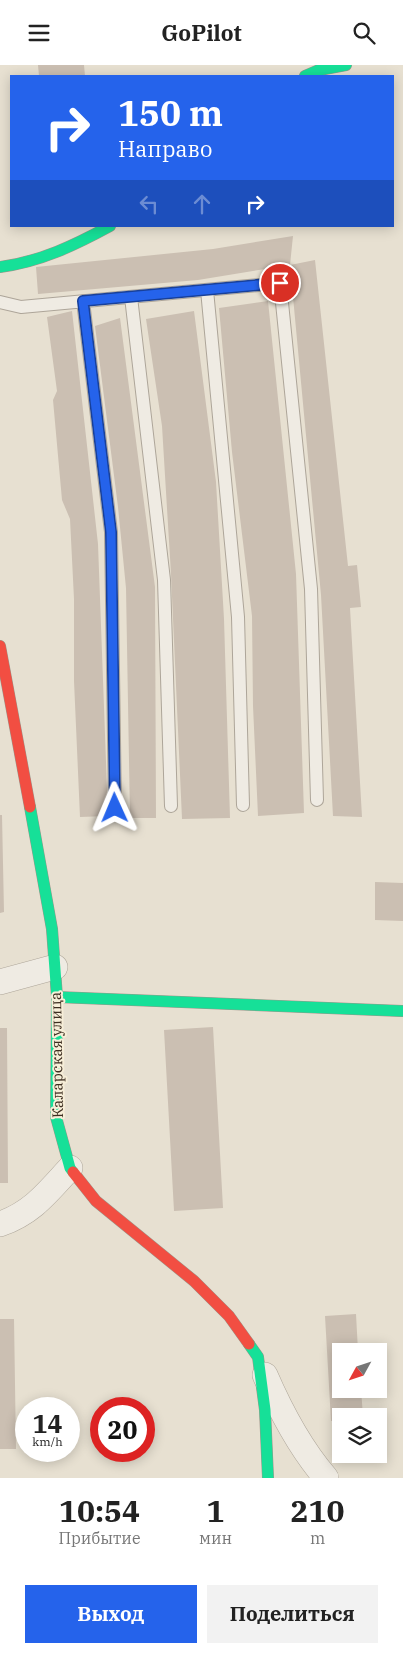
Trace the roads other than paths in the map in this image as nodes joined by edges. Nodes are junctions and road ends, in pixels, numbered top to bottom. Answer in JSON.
{"nodes":[{"id":1,"x":346,"y":65,"type":"edge"},
{"id":2,"x":307,"y":75,"type":"edge"},
{"id":3,"x":108,"y":227,"type":"edge"},
{"id":4,"x":0,"y":267,"type":"edge"},
{"id":5,"x":208,"y":290,"type":"junction"},
{"id":6,"x":131,"y":297,"type":"junction"},
{"id":7,"x":0,"y":301,"type":"edge"},
{"id":8,"x":83,"y":301,"type":"junction"},
{"id":9,"x":0,"y":646,"type":"edge"},
{"id":10,"x":317,"y":799,"type":"dead end"},
{"id":11,"x":243,"y":805,"type":"dead end"},
{"id":12,"x":171,"y":806,"type":"dead end"},
{"id":13,"x":115,"y":808,"type":"dead end"},
{"id":14,"x":54,"y":967,"type":"junction"},
{"id":15,"x":0,"y":982,"type":"edge"},
{"id":16,"x":56,"y":997,"type":"junction"},
{"id":17,"x":402,"y":1011,"type":"edge"},
{"id":18,"x":70,"y":1169,"type":"junction"},
{"id":19,"x":0,"y":1224,"type":"edge"},
{"id":20,"x":258,"y":1357,"type":"junction"},
{"id":21,"x":268,"y":1478,"type":"edge"},
{"id":22,"x":326,"y":1478,"type":"edge"}],
"edges":[{"from":1,"to":2,"type":"street"},
{"from":3,"to":4,"type":"street"},
{"from":5,"to":6,"type":"lane"},
{"from":5,"to":10,"type":"lane"},
{"from":5,"to":11,"type":"lane"},
{"from":6,"to":8,"type":"lane"},
{"from":6,"to":12,"type":"lane"},
{"from":7,"to":8,"type":"lane"},
{"from":8,"to":13,"type":"lane"},
{"from":9,"to":14,"type":"street","name":"Каларская улица"},
{"from":14,"to":15,"type":"street"},
{"from":14,"to":16,"type":"street","name":"Каларская улица"},
{"from":16,"to":17,"type":"street"},
{"from":16,"to":18,"type":"street","name":"Каларская улица"},
{"from":18,"to":19,"type":"street"},
{"from":18,"to":20,"type":"street","name":"Каларская улица"},
{"from":20,"to":21,"type":"street","name":"Каларская улица"},
{"from":20,"to":22,"type":"street"}]}
